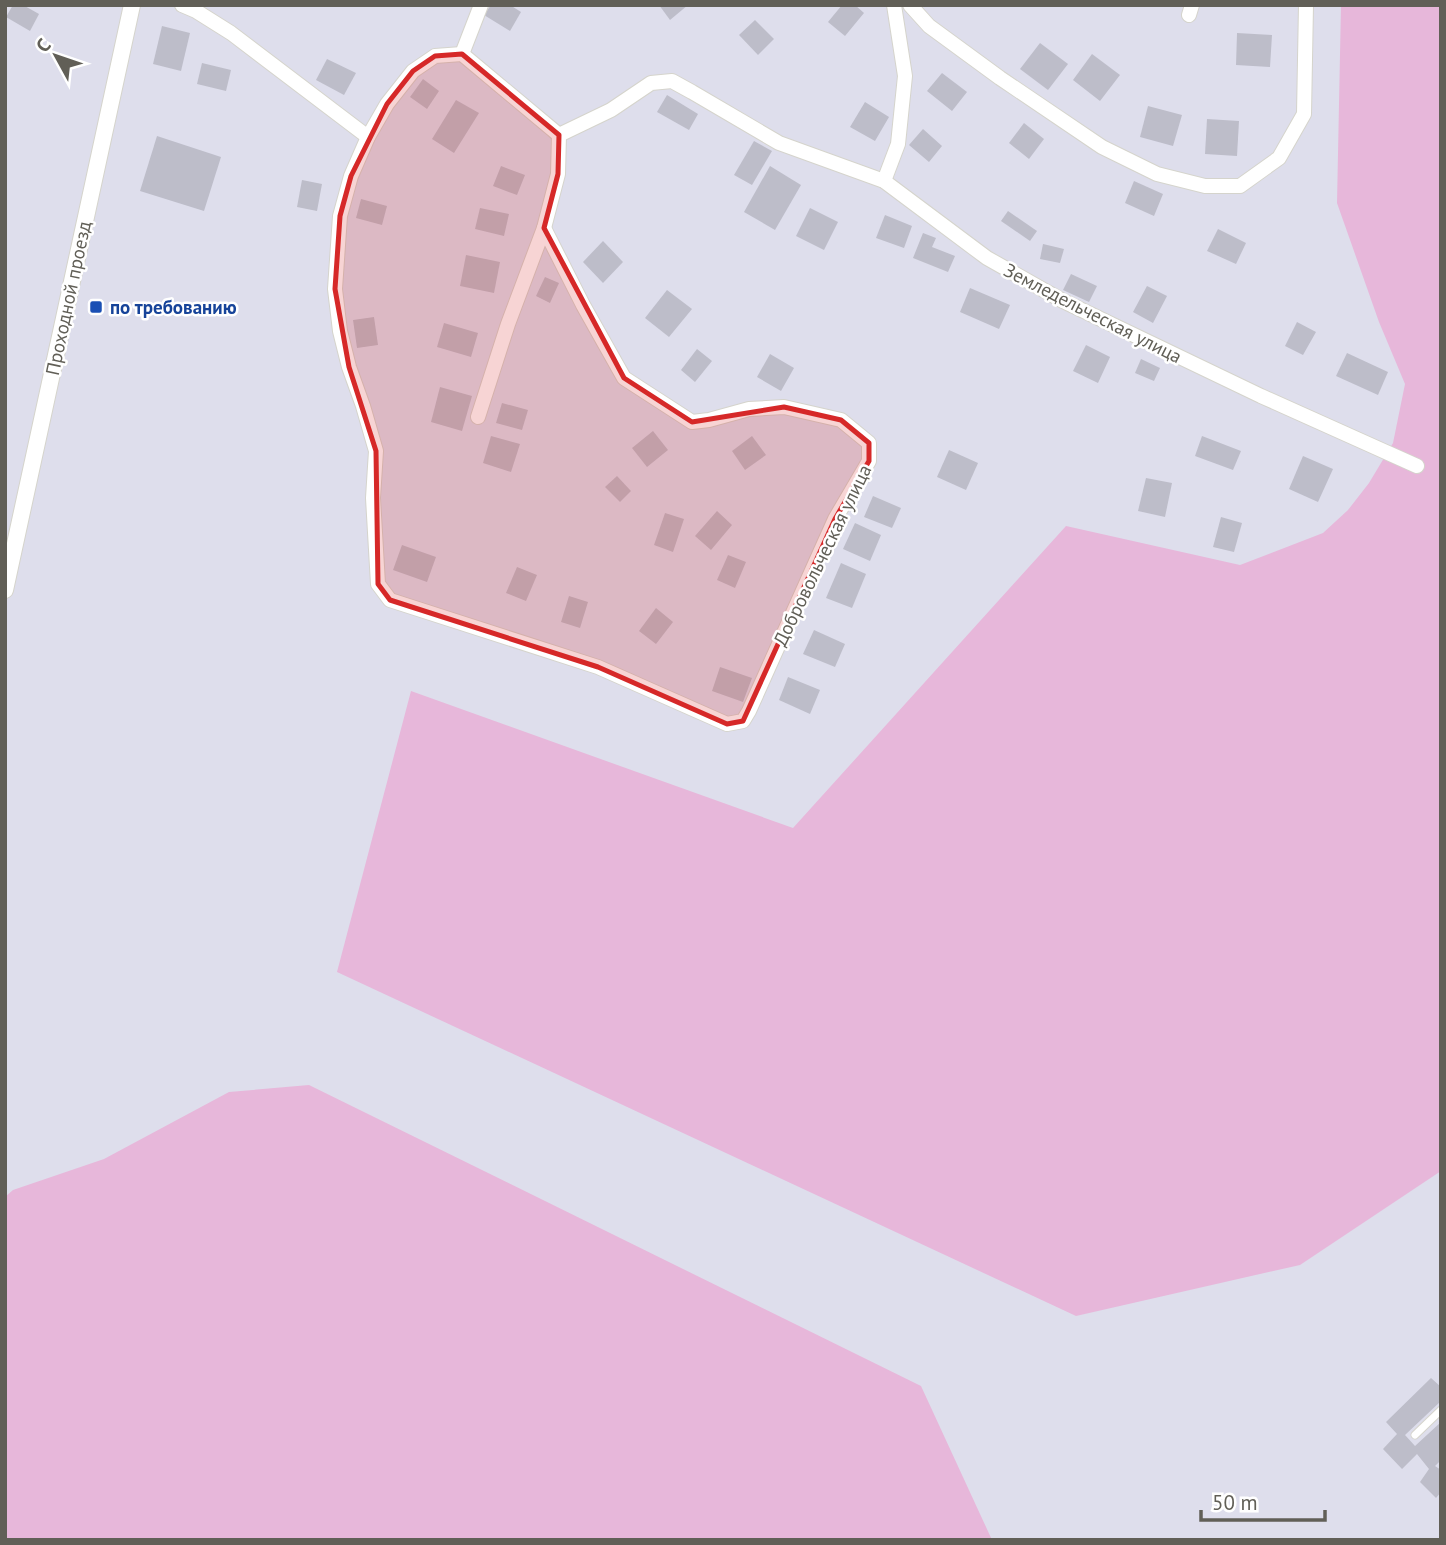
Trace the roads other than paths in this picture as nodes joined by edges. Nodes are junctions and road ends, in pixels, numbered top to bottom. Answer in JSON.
{"nodes":[{"id":1,"x":132,"y":5,"type":"edge"},
{"id":2,"x":182,"y":5,"type":"edge"},
{"id":3,"x":481,"y":5,"type":"edge"},
{"id":4,"x":894,"y":5,"type":"edge"},
{"id":5,"x":910,"y":5,"type":"edge"},
{"id":6,"x":1306,"y":5,"type":"edge"},
{"id":7,"x":462,"y":54,"type":"junction"},
{"id":8,"x":559,"y":135,"type":"junction"},
{"id":9,"x":368,"y":137,"type":"junction"},
{"id":10,"x":884,"y":181,"type":"junction"},
{"id":11,"x":544,"y":228,"type":"junction"},
{"id":12,"x":478,"y":417,"type":"dead end"},
{"id":13,"x":1417,"y":466,"type":"dead end"},
{"id":14,"x":5,"y":590,"type":"edge"},
{"id":15,"x":1441,"y":1410,"type":"edge"},
{"id":16,"x":1415,"y":1435,"type":"dead end"}],
"edges":[{"from":1,"to":14,"type":"street","name":"Проходной проезд"},
{"from":2,"to":9,"type":"street"},
{"from":3,"to":7,"type":"street"},
{"from":4,"to":10,"type":"street"},
{"from":5,"to":6,"type":"street"},
{"from":7,"to":8,"type":"street"},
{"from":7,"to":9,"type":"street"},
{"from":8,"to":10,"type":"street","name":"Земледельческая улица"},
{"from":8,"to":11,"type":"street"},
{"from":9,"to":11,"type":"street","name":"Добровольческая улица"},
{"from":10,"to":13,"type":"street","name":"Земледельческая улица"},
{"from":11,"to":12,"type":"street"},
{"from":15,"to":16,"type":"lane"}]}
